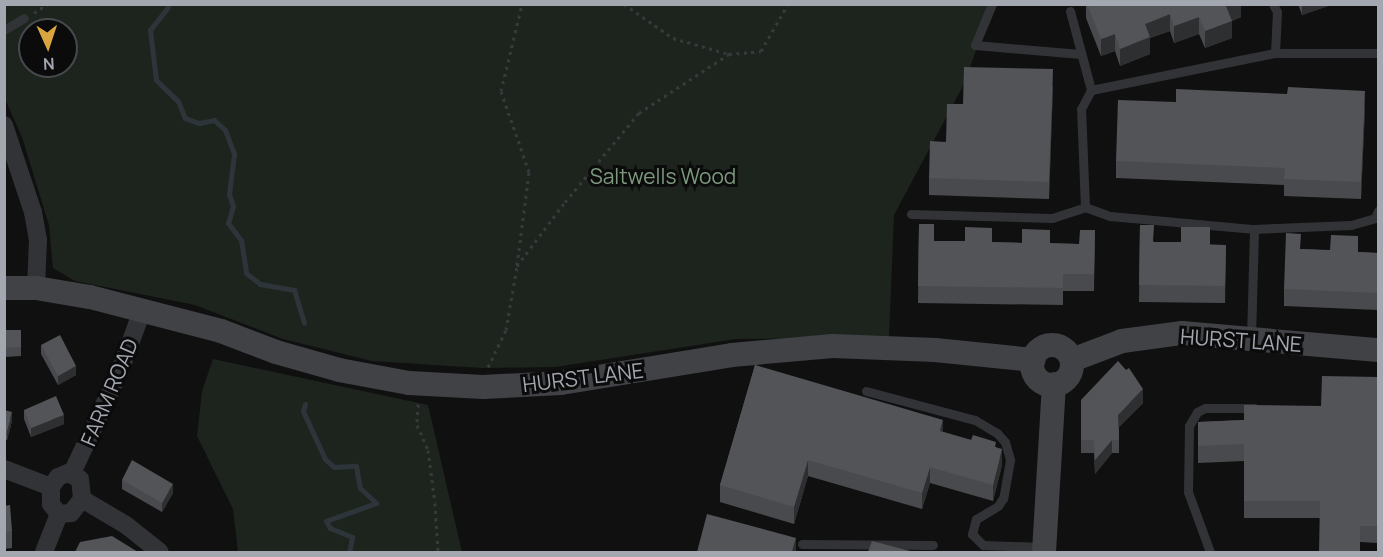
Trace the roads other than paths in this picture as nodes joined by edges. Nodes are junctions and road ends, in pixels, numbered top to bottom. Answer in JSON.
{"nodes":[{"id":1,"x":992,"y":4,"type":"edge"},
{"id":2,"x":1273,"y":4,"type":"edge"},
{"id":3,"x":1070,"y":11,"type":"dead end"},
{"id":4,"x":18,"y":22,"type":"edge"},
{"id":5,"x":4,"y":30,"type":"edge"},
{"id":6,"x":1275,"y":53,"type":"junction"},
{"id":7,"x":1082,"y":54,"type":"junction"},
{"id":8,"x":1378,"y":54,"type":"edge"},
{"id":9,"x":1091,"y":90,"type":"junction"},
{"id":10,"x":4,"y":125,"type":"edge"},
{"id":11,"x":1085,"y":207,"type":"junction"},
{"id":12,"x":1378,"y":211,"type":"edge"},
{"id":13,"x":910,"y":214,"type":"dead end"},
{"id":14,"x":1254,"y":229,"type":"junction"},
{"id":15,"x":4,"y":288,"type":"edge"},
{"id":16,"x":36,"y":288,"type":"junction"},
{"id":17,"x":142,"y":311,"type":"junction"},
{"id":18,"x":1251,"y":338,"type":"junction"},
{"id":19,"x":1378,"y":350,"type":"edge"},
{"id":20,"x":1033,"y":360,"type":"junction"},
{"id":21,"x":1072,"y":360,"type":"junction"},
{"id":22,"x":1054,"y":384,"type":"junction"},
{"id":23,"x":866,"y":391,"type":"dead end"},
{"id":24,"x":1264,"y":408,"type":"edge"},
{"id":25,"x":4,"y":469,"type":"edge"},
{"id":26,"x":72,"y":473,"type":"junction"},
{"id":27,"x":51,"y":487,"type":"junction"},
{"id":28,"x":82,"y":499,"type":"junction"},
{"id":29,"x":59,"y":514,"type":"junction"},
{"id":30,"x":859,"y":542,"type":"junction"},
{"id":31,"x":802,"y":543,"type":"dead end"},
{"id":32,"x":933,"y":545,"type":"dead end"},
{"id":33,"x":1044,"y":550,"type":"edge"},
{"id":34,"x":44,"y":552,"type":"edge"},
{"id":35,"x":160,"y":552,"type":"edge"},
{"id":36,"x":856,"y":552,"type":"edge"},
{"id":37,"x":1210,"y":552,"type":"edge"}],
"edges":[{"from":1,"to":7,"type":"lane"},
{"from":2,"to":6,"type":"lane"},
{"from":3,"to":7,"type":"lane"},
{"from":4,"to":5,"type":"lane"},
{"from":6,"to":8,"type":"lane"},
{"from":6,"to":9,"type":"lane"},
{"from":7,"to":9,"type":"lane"},
{"from":9,"to":11,"type":"lane"},
{"from":10,"to":16,"type":"street"},
{"from":11,"to":13,"type":"lane"},
{"from":11,"to":14,"type":"lane"},
{"from":12,"to":14,"type":"lane"},
{"from":14,"to":18,"type":"lane"},
{"from":15,"to":16,"type":"street","name":"HURST LANE"},
{"from":16,"to":17,"type":"street","name":"HURST LANE"},
{"from":17,"to":20,"type":"street","name":"HURST LANE"},
{"from":17,"to":26,"type":"street","name":"FARM ROAD"},
{"from":18,"to":19,"type":"street","name":"HURST LANE"},
{"from":18,"to":21,"type":"street","name":"HURST LANE"},
{"from":20,"to":21,"type":"street"},
{"from":20,"to":22,"type":"street"},
{"from":21,"to":22,"type":"street"},
{"from":22,"to":33,"type":"street"},
{"from":23,"to":33,"type":"lane"},
{"from":24,"to":37,"type":"lane"},
{"from":25,"to":27,"type":"street"},
{"from":26,"to":27,"type":"street"},
{"from":26,"to":28,"type":"street"},
{"from":27,"to":29,"type":"street"},
{"from":28,"to":29,"type":"street"},
{"from":28,"to":35,"type":"street"},
{"from":29,"to":34,"type":"street"},
{"from":30,"to":31,"type":"lane"},
{"from":30,"to":32,"type":"lane"},
{"from":30,"to":36,"type":"lane"}]}
